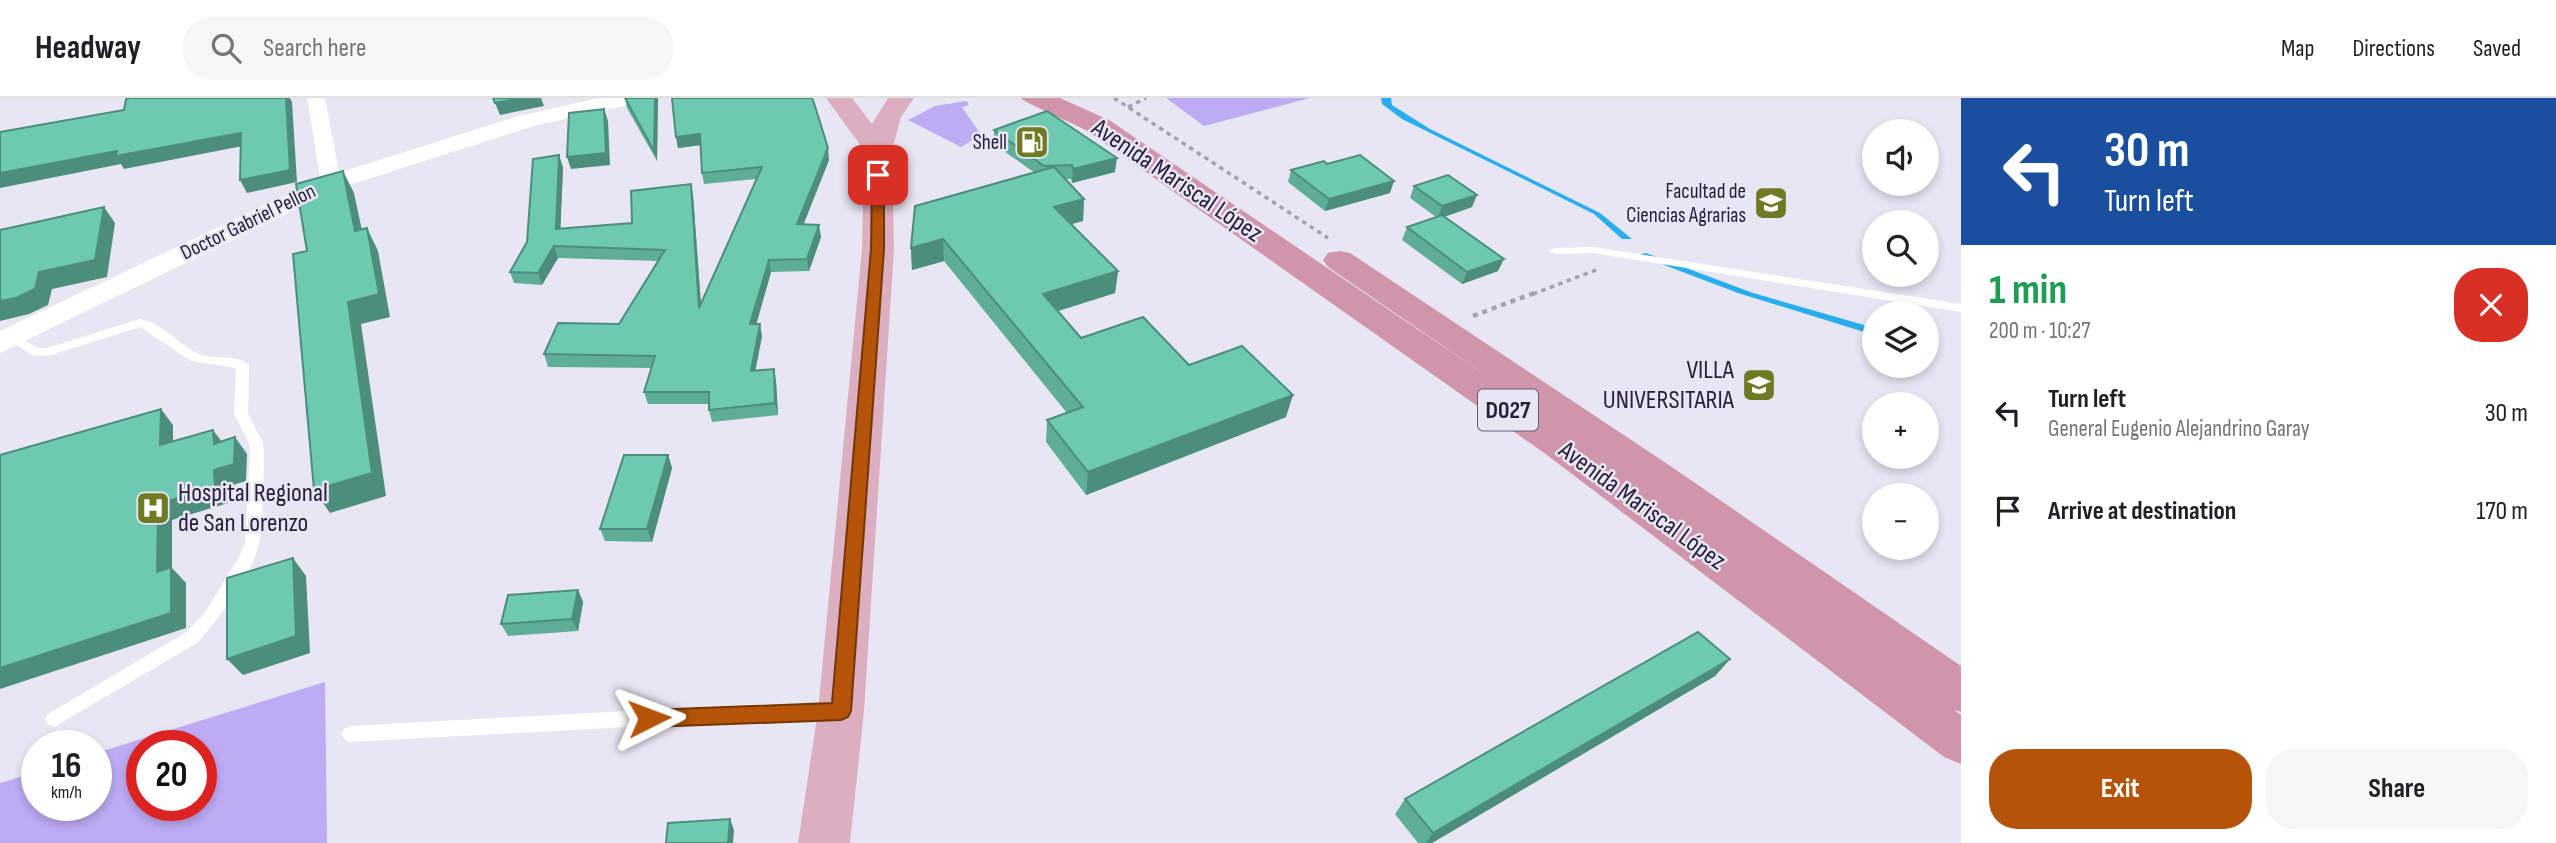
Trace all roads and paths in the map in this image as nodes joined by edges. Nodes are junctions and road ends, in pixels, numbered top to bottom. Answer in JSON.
{"nodes":[{"id":1,"x":316,"y":98,"type":"edge"},
{"id":2,"x":629,"y":98,"type":"edge"},
{"id":3,"x":839,"y":98,"type":"edge"},
{"id":4,"x":922,"y":98,"type":"edge"},
{"id":5,"x":1034,"y":98,"type":"edge"},
{"id":6,"x":601,"y":101,"type":"edge"},
{"id":7,"x":1119,"y":103,"type":"edge"},
{"id":8,"x":889,"y":122,"type":"edge"},
{"id":9,"x":331,"y":183,"type":"junction"},
{"id":10,"x":1555,"y":251,"type":"dead end"},
{"id":11,"x":1633,"y":256,"type":"junction"},
{"id":12,"x":1961,"y":308,"type":"edge"},
{"id":13,"x":1464,"y":320,"type":"dead end"},
{"id":14,"x":6,"y":341,"type":"edge"},
{"id":15,"x":1961,"y":692,"type":"edge"},
{"id":16,"x":841,"y":711,"type":"junction"},
{"id":17,"x":54,"y":719,"type":"dead end"},
{"id":18,"x":350,"y":734,"type":"dead end"},
{"id":19,"x":1961,"y":743,"type":"edge"},
{"id":20,"x":824,"y":843,"type":"edge"}],
"edges":[{"from":1,"to":9,"type":"street"},
{"from":2,"to":6,"type":"street","name":"Doctor Gabriel Pellon"},
{"from":3,"to":8,"type":"main road"},
{"from":4,"to":8,"type":"main road"},
{"from":5,"to":19,"type":"highway","name":"Avenida Mariscal López","number":"D027"},
{"from":6,"to":9,"type":"street","name":"Doctor Gabriel Pellon"},
{"from":7,"to":15,"type":"highway","name":"Avenida Mariscal López","number":"D027"},
{"from":8,"to":16,"type":"main road"},
{"from":9,"to":14,"type":"street","name":"Doctor Gabriel Pellon"},
{"from":10,"to":11,"type":"lane"},
{"from":11,"to":12,"type":"lane"},
{"from":11,"to":13,"type":"path"},
{"from":14,"to":17,"type":"lane"},
{"from":16,"to":18,"type":"lane"},
{"from":16,"to":20,"type":"main road"}]}
